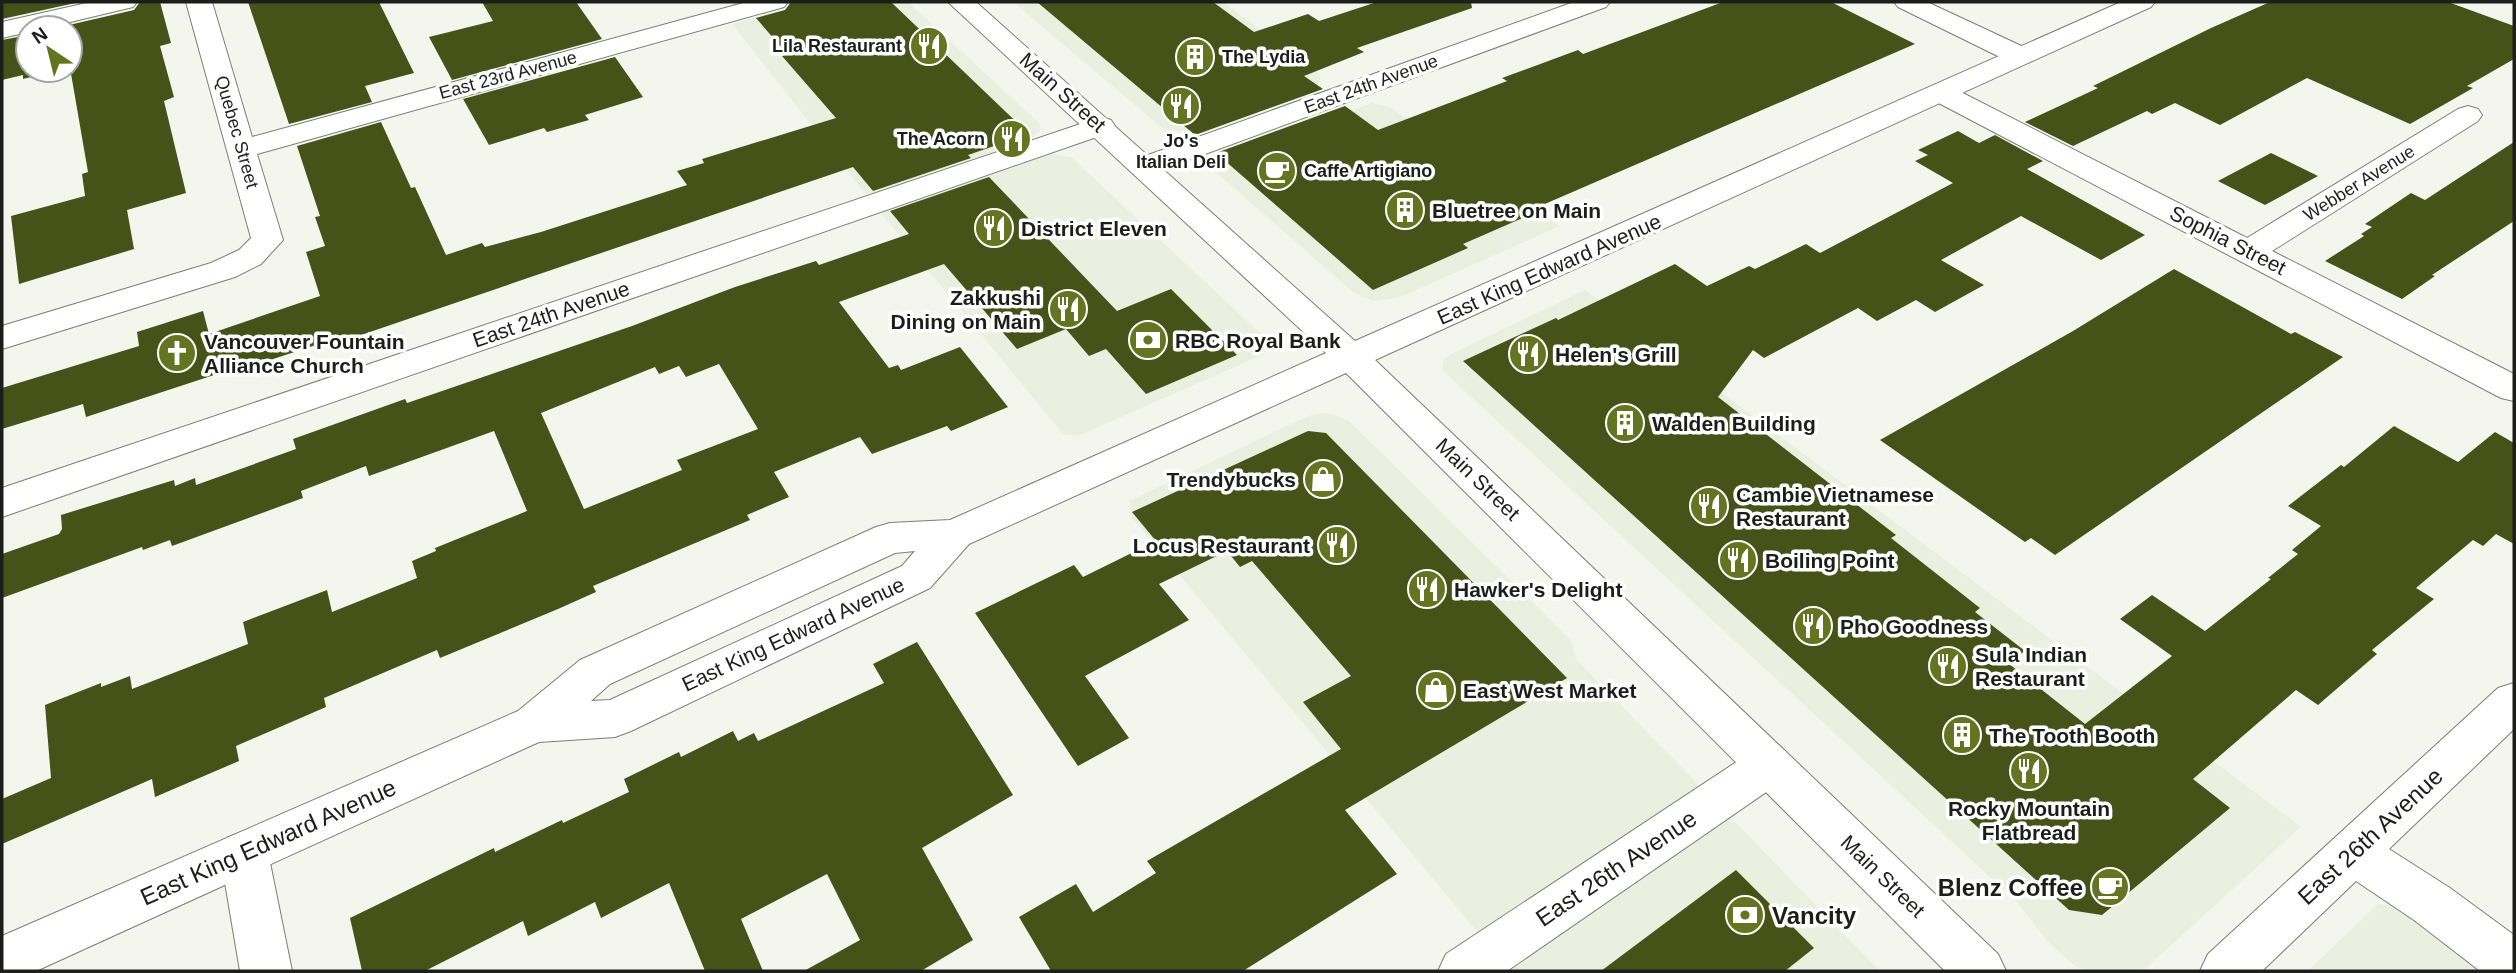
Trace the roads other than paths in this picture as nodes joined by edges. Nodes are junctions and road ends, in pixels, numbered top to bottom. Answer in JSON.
{"nodes":[{"id":1,"x":124,"y":2,"type":"edge"},
{"id":2,"x":199,"y":2,"type":"edge"},
{"id":3,"x":775,"y":2,"type":"edge"},
{"id":4,"x":961,"y":2,"type":"edge"},
{"id":5,"x":1597,"y":2,"type":"edge"},
{"id":6,"x":1907,"y":2,"type":"edge"},
{"id":7,"x":2142,"y":2,"type":"edge"},
{"id":8,"x":2,"y":30,"type":"edge"},
{"id":9,"x":2021,"y":57,"type":"junction"},
{"id":10,"x":1941,"y":93,"type":"junction"},
{"id":11,"x":2468,"y":115,"type":"dead end"},
{"id":12,"x":1101,"y":126,"type":"junction"},
{"id":13,"x":242,"y":149,"type":"junction"},
{"id":14,"x":1145,"y":166,"type":"junction"},
{"id":15,"x":2249,"y":251,"type":"junction"},
{"id":16,"x":2,"y":338,"type":"edge"},
{"id":17,"x":1352,"y":357,"type":"junction"},
{"id":18,"x":2514,"y":389,"type":"edge"},
{"id":19,"x":2,"y":503,"type":"edge"},
{"id":20,"x":2514,"y":701,"type":"edge"},
{"id":21,"x":1769,"y":765,"type":"junction"},
{"id":22,"x":244,"y":853,"type":"junction"},
{"id":23,"x":2353,"y":853,"type":"junction"},
{"id":24,"x":2,"y":961,"type":"edge"},
{"id":25,"x":2514,"y":966,"type":"edge"},
{"id":26,"x":266,"y":971,"type":"edge"},
{"id":27,"x":1464,"y":971,"type":"edge"},
{"id":28,"x":1980,"y":971,"type":"edge"},
{"id":29,"x":2227,"y":971,"type":"edge"}],
"edges":[{"from":1,"to":8,"type":"street"},
{"from":2,"to":13,"type":"street","name":"Quebec Street"},
{"from":3,"to":13,"type":"street","name":"East 23rd Avenue"},
{"from":4,"to":12,"type":"street","name":"Main Street"},
{"from":5,"to":14,"type":"street","name":"East 24th Avenue"},
{"from":6,"to":9,"type":"street"},
{"from":7,"to":9,"type":"street","name":"East King Edward Avenue"},
{"from":9,"to":10,"type":"street","name":"East King Edward Avenue"},
{"from":10,"to":15,"type":"street","name":"Sophia Street"},
{"from":10,"to":17,"type":"street","name":"East King Edward Avenue"},
{"from":11,"to":15,"type":"street","name":"Webber Avenue"},
{"from":12,"to":14,"type":"street","name":"Main Street"},
{"from":12,"to":19,"type":"street","name":"East 24th Avenue"},
{"from":13,"to":16,"type":"street","name":"Quebec Street"},
{"from":14,"to":17,"type":"street","name":"Main Street"},
{"from":15,"to":18,"type":"street","name":"Sophia Street"},
{"from":17,"to":21,"type":"street","name":"Main Street"},
{"from":17,"to":22,"type":"street","name":"East King Edward Avenue"},
{"from":20,"to":23,"type":"street","name":"East 26th Avenue"},
{"from":21,"to":27,"type":"street","name":"East 26th Avenue"},
{"from":21,"to":28,"type":"street","name":"Main Street"},
{"from":22,"to":24,"type":"street","name":"East King Edward Avenue"},
{"from":22,"to":26,"type":"street"},
{"from":23,"to":25,"type":"street"},
{"from":23,"to":29,"type":"street","name":"East 26th Avenue"}]}
